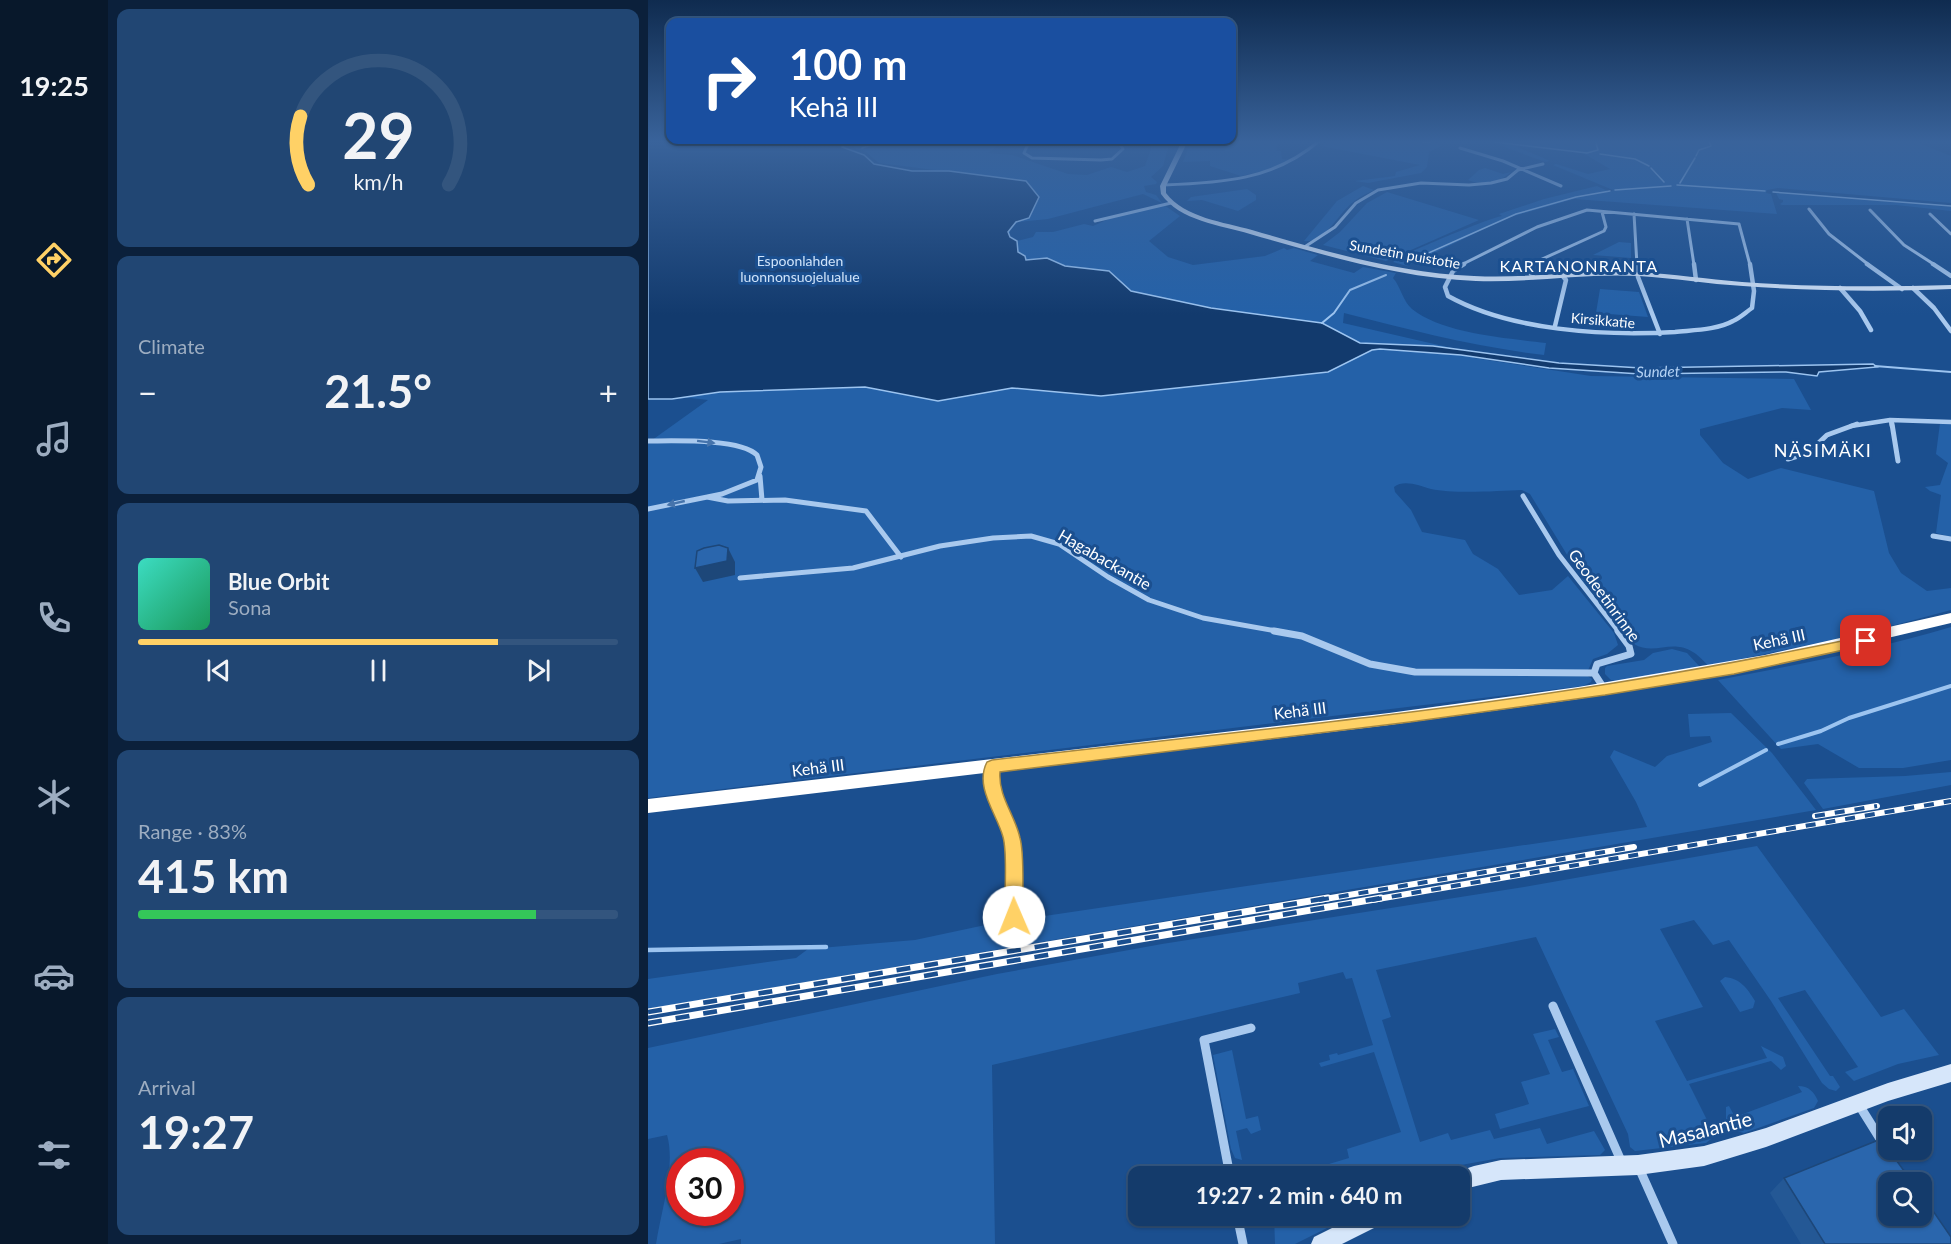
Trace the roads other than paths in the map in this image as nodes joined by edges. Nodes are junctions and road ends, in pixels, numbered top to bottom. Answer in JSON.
{"nodes":[{"id":1,"x":1167,"y":199,"type":"edge"},
{"id":2,"x":1363,"y":199,"type":"edge"},
{"id":3,"x":1171,"y":203,"type":"junction"},
{"id":4,"x":1809,"y":208,"type":"dead end"},
{"id":5,"x":1870,"y":210,"type":"dead end"},
{"id":6,"x":1602,"y":212,"type":"junction"},
{"id":7,"x":1634,"y":214,"type":"junction"},
{"id":8,"x":1930,"y":214,"type":"dead end"},
{"id":9,"x":1687,"y":219,"type":"junction"},
{"id":10,"x":1095,"y":221,"type":"dead end"},
{"id":11,"x":1951,"y":234,"type":"edge"},
{"id":12,"x":1306,"y":246,"type":"junction"},
{"id":13,"x":1561,"y":274,"type":"junction"},
{"id":14,"x":1638,"y":274,"type":"junction"},
{"id":15,"x":1951,"y":276,"type":"edge"},
{"id":16,"x":1450,"y":277,"type":"junction"},
{"id":17,"x":1533,"y":277,"type":"junction"},
{"id":18,"x":1696,"y":280,"type":"junction"},
{"id":19,"x":1754,"y":285,"type":"junction"},
{"id":20,"x":1951,"y":287,"type":"edge"},
{"id":21,"x":1840,"y":288,"type":"junction"},
{"id":22,"x":1902,"y":288,"type":"junction"},
{"id":23,"x":1913,"y":288,"type":"junction"},
{"id":24,"x":1555,"y":326,"type":"junction"},
{"id":25,"x":1871,"y":330,"type":"dead end"},
{"id":26,"x":1951,"y":331,"type":"edge"},
{"id":27,"x":1660,"y":334,"type":"junction"},
{"id":28,"x":1891,"y":421,"type":"junction"},
{"id":29,"x":1951,"y":422,"type":"edge"},
{"id":30,"x":648,"y":441,"type":"edge"},
{"id":31,"x":1788,"y":459,"type":"dead end"},
{"id":32,"x":1898,"y":461,"type":"dead end"},
{"id":33,"x":760,"y":475,"type":"junction"},
{"id":34,"x":1523,"y":496,"type":"dead end"},
{"id":35,"x":704,"y":497,"type":"junction"},
{"id":36,"x":762,"y":500,"type":"junction"},
{"id":37,"x":648,"y":509,"type":"edge"},
{"id":38,"x":1933,"y":536,"type":"dead end"},
{"id":39,"x":1951,"y":539,"type":"edge"},
{"id":40,"x":902,"y":557,"type":"junction"},
{"id":41,"x":740,"y":578,"type":"dead end"},
{"id":42,"x":1951,"y":618,"type":"edge"},
{"id":43,"x":1594,"y":673,"type":"junction"},
{"id":44,"x":1605,"y":690,"type":"junction"},
{"id":45,"x":992,"y":766,"type":"junction"},
{"id":46,"x":648,"y":806,"type":"edge"},
{"id":47,"x":1014,"y":917,"type":"dead end"},
{"id":48,"x":1553,"y":1006,"type":"dead end"},
{"id":49,"x":1251,"y":1028,"type":"dead end"},
{"id":50,"x":1951,"y":1073,"type":"edge"},
{"id":51,"x":1857,"y":1102,"type":"junction"},
{"id":52,"x":1878,"y":1134,"type":"edge"},
{"id":53,"x":1228,"y":1166,"type":"edge"},
{"id":54,"x":1631,"y":1166,"type":"junction"},
{"id":55,"x":1470,"y":1176,"type":"edge"},
{"id":56,"x":1239,"y":1226,"type":"edge"},
{"id":57,"x":1357,"y":1226,"type":"edge"},
{"id":58,"x":1243,"y":1244,"type":"edge"},
{"id":59,"x":1321,"y":1244,"type":"edge"},
{"id":60,"x":1673,"y":1244,"type":"edge"}],
"edges":[{"from":1,"to":3,"type":"street"},
{"from":2,"to":12,"type":"street"},
{"from":3,"to":10,"type":"street"},
{"from":3,"to":12,"type":"street","name":"Sundetin puistotie"},
{"from":4,"to":22,"type":"street"},
{"from":5,"to":15,"type":"street"},
{"from":6,"to":7,"type":"street"},
{"from":6,"to":16,"type":"street"},
{"from":6,"to":17,"type":"street"},
{"from":7,"to":9,"type":"street"},
{"from":7,"to":14,"type":"street"},
{"from":8,"to":11,"type":"street"},
{"from":9,"to":18,"type":"street"},
{"from":9,"to":19,"type":"street"},
{"from":12,"to":16,"type":"street","name":"Sundetin puistotie"},
{"from":13,"to":14,"type":"street","name":"Sundetin puistotie"},
{"from":13,"to":17,"type":"street","name":"Sundetin puistotie"},
{"from":13,"to":24,"type":"street"},
{"from":14,"to":18,"type":"street","name":"Sundetin puistotie"},
{"from":14,"to":27,"type":"street"},
{"from":16,"to":17,"type":"street","name":"Sundetin puistotie"},
{"from":16,"to":24,"type":"street","name":"Kirsikkatie"},
{"from":18,"to":19,"type":"street","name":"Sundetin puistotie"},
{"from":19,"to":21,"type":"street","name":"Sundetin puistotie"},
{"from":19,"to":27,"type":"street","name":"Kirsikkatie"},
{"from":20,"to":23,"type":"street","name":"Sundetin puistotie"},
{"from":21,"to":22,"type":"street","name":"Sundetin puistotie"},
{"from":21,"to":25,"type":"street"},
{"from":22,"to":23,"type":"street","name":"Sundetin puistotie"},
{"from":23,"to":26,"type":"street"},
{"from":24,"to":27,"type":"street","name":"Kirsikkatie"},
{"from":28,"to":29,"type":"street"},
{"from":28,"to":31,"type":"street"},
{"from":28,"to":32,"type":"street"},
{"from":30,"to":33,"type":"street","one_way":true},
{"from":33,"to":35,"type":"street"},
{"from":33,"to":36,"type":"street"},
{"from":34,"to":43,"type":"street","name":"Geodeetinrinne"},
{"from":35,"to":36,"type":"street"},
{"from":35,"to":37,"type":"street","one_way":true},
{"from":36,"to":40,"type":"street"},
{"from":38,"to":39,"type":"street"},
{"from":40,"to":41,"type":"street","name":"Hagabackantie"},
{"from":40,"to":43,"type":"street","name":"Hagabackantie"},
{"from":42,"to":44,"type":"highway","name":"Kehä III"},
{"from":43,"to":44,"type":"street"},
{"from":44,"to":45,"type":"highway","name":"Kehä III"},
{"from":45,"to":46,"type":"highway","name":"Kehä III"},
{"from":45,"to":47,"type":"street"},
{"from":48,"to":54,"type":"street"},
{"from":49,"to":53,"type":"street"},
{"from":50,"to":51,"type":"street","name":"Masalantie"},
{"from":51,"to":52,"type":"street"},
{"from":51,"to":54,"type":"street","name":"Masalantie"},
{"from":54,"to":55,"type":"street","name":"Masalantie"},
{"from":54,"to":60,"type":"street"},
{"from":56,"to":58,"type":"street"},
{"from":57,"to":59,"type":"street"}]}
